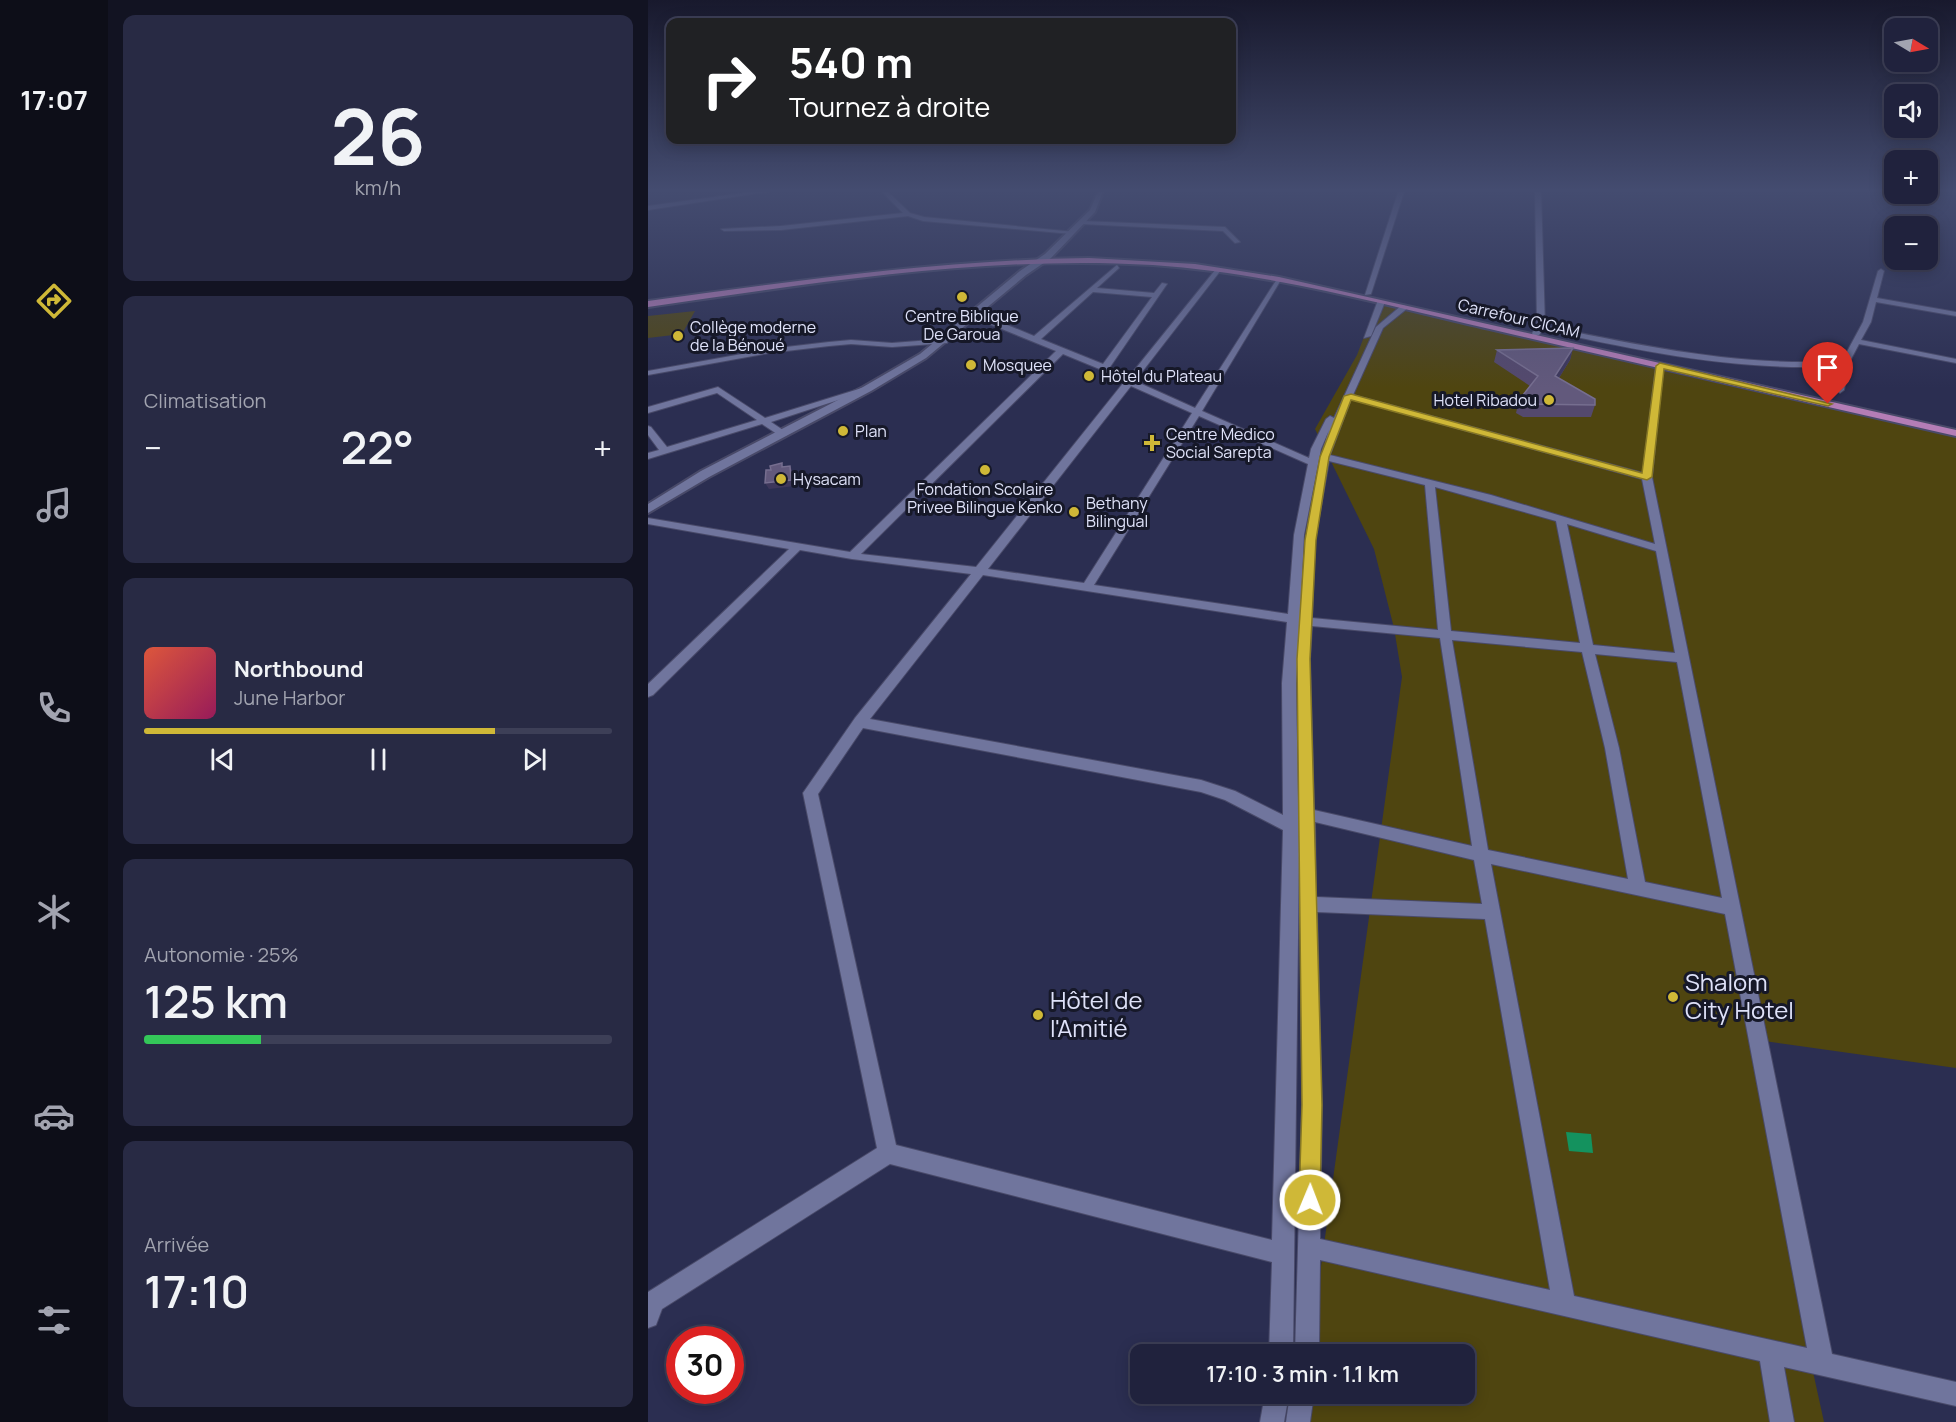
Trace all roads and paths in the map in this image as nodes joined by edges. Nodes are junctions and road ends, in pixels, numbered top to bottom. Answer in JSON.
{"nodes":[{"id":1,"x":1035,"y":255,"type":"edge"},
{"id":2,"x":1045,"y":255,"type":"edge"},
{"id":3,"x":1056,"y":255,"type":"edge"},
{"id":4,"x":1063,"y":255,"type":"edge"},
{"id":5,"x":1380,"y":255,"type":"edge"},
{"id":6,"x":1538,"y":255,"type":"edge"},
{"id":7,"x":1117,"y":267,"type":"dead end"},
{"id":8,"x":1218,"y":270,"type":"junction"},
{"id":9,"x":1881,"y":271,"type":"dead end"},
{"id":10,"x":1280,"y":279,"type":"junction"},
{"id":11,"x":1164,"y":284,"type":"dead end"},
{"id":12,"x":1091,"y":290,"type":"junction"},
{"id":13,"x":1367,"y":294,"type":"junction"},
{"id":14,"x":1157,"y":295,"type":"junction"},
{"id":15,"x":1873,"y":299,"type":"junction"},
{"id":16,"x":648,"y":302,"type":"edge"},
{"id":17,"x":1381,"y":302,"type":"junction"},
{"id":18,"x":1405,"y":307,"type":"junction"},
{"id":19,"x":975,"y":315,"type":"junction"},
{"id":20,"x":1956,"y":315,"type":"edge"},
{"id":21,"x":1539,"y":330,"type":"junction"},
{"id":22,"x":1036,"y":339,"type":"junction"},
{"id":23,"x":944,"y":341,"type":"junction"},
{"id":24,"x":1857,"y":341,"type":"junction"},
{"id":25,"x":1062,"y":350,"type":"junction"},
{"id":26,"x":1956,"y":361,"type":"edge"},
{"id":27,"x":1845,"y":363,"type":"junction"},
{"id":28,"x":1660,"y":366,"type":"junction"},
{"id":29,"x":1105,"y":368,"type":"junction"},
{"id":30,"x":648,"y":374,"type":"edge"},
{"id":31,"x":1130,"y":382,"type":"junction"},
{"id":32,"x":867,"y":390,"type":"junction"},
{"id":33,"x":1840,"y":390,"type":"dead end"},
{"id":34,"x":1348,"y":396,"type":"junction"},
{"id":35,"x":648,"y":410,"type":"edge"},
{"id":36,"x":1196,"y":411,"type":"junction"},
{"id":37,"x":761,"y":420,"type":"junction"},
{"id":38,"x":1956,"y":426,"type":"edge"},
{"id":39,"x":648,"y":429,"type":"edge"},
{"id":40,"x":1956,"y":433,"type":"edge"},
{"id":41,"x":783,"y":434,"type":"junction"},
{"id":42,"x":665,"y":451,"type":"junction"},
{"id":43,"x":648,"y":456,"type":"edge"},
{"id":44,"x":1319,"y":460,"type":"junction"},
{"id":45,"x":1647,"y":477,"type":"junction"},
{"id":46,"x":1430,"y":483,"type":"junction"},
{"id":47,"x":648,"y":509,"type":"edge"},
{"id":48,"x":1561,"y":519,"type":"junction"},
{"id":49,"x":648,"y":521,"type":"edge"},
{"id":50,"x":797,"y":547,"type":"junction"},
{"id":51,"x":1661,"y":549,"type":"junction"},
{"id":52,"x":852,"y":556,"type":"junction"},
{"id":53,"x":979,"y":570,"type":"junction"},
{"id":54,"x":1087,"y":586,"type":"junction"},
{"id":55,"x":1300,"y":620,"type":"junction"},
{"id":56,"x":1445,"y":634,"type":"junction"},
{"id":57,"x":1587,"y":648,"type":"junction"},
{"id":58,"x":1683,"y":658,"type":"junction"},
{"id":59,"x":648,"y":692,"type":"edge"},
{"id":60,"x":860,"y":722,"type":"junction"},
{"id":61,"x":1306,"y":814,"type":"junction"},
{"id":62,"x":1291,"y":827,"type":"junction"},
{"id":63,"x":1481,"y":855,"type":"junction"},
{"id":64,"x":1638,"y":887,"type":"junction"},
{"id":65,"x":1308,"y":904,"type":"junction"},
{"id":66,"x":1732,"y":908,"type":"junction"},
{"id":67,"x":1491,"y":912,"type":"junction"},
{"id":68,"x":888,"y":1153,"type":"junction"},
{"id":69,"x":1309,"y":1247,"type":"junction"},
{"id":70,"x":1283,"y":1254,"type":"junction"},
{"id":71,"x":1564,"y":1305,"type":"junction"},
{"id":72,"x":650,"y":1308,"type":"edge"},
{"id":73,"x":1281,"y":1344,"type":"edge"},
{"id":74,"x":1307,"y":1344,"type":"edge"},
{"id":75,"x":1770,"y":1352,"type":"junction"},
{"id":76,"x":1822,"y":1364,"type":"junction"},
{"id":77,"x":1956,"y":1394,"type":"edge"},
{"id":78,"x":1275,"y":1404,"type":"edge"},
{"id":79,"x":1301,"y":1404,"type":"edge"},
{"id":80,"x":1272,"y":1422,"type":"edge"},
{"id":81,"x":1298,"y":1422,"type":"edge"},
{"id":82,"x":1782,"y":1422,"type":"edge"}],
"edges":[{"from":1,"to":16,"type":"main road"},
{"from":2,"to":19,"type":"street"},
{"from":3,"to":13,"type":"main road"},
{"from":4,"to":8,"type":"main road","name":"Carrefour CICAM"},
{"from":5,"to":13,"type":"street"},
{"from":6,"to":21,"type":"street"},
{"from":7,"to":12,"type":"street"},
{"from":8,"to":10,"type":"main road","name":"Carrefour CICAM"},
{"from":8,"to":31,"type":"street"},
{"from":9,"to":15,"type":"street"},
{"from":10,"to":17,"type":"main road","name":"Carrefour CICAM"},
{"from":10,"to":36,"type":"street"},
{"from":11,"to":14,"type":"street"},
{"from":12,"to":14,"type":"street"},
{"from":12,"to":22,"type":"street"},
{"from":13,"to":21,"type":"main road"},
{"from":14,"to":29,"type":"street"},
{"from":15,"to":20,"type":"street"},
{"from":15,"to":24,"type":"street"},
{"from":17,"to":18,"type":"main road","name":"Carrefour CICAM"},
{"from":17,"to":44,"type":"street"},
{"from":18,"to":28,"type":"main road","name":"Carrefour CICAM"},
{"from":18,"to":34,"type":"street"},
{"from":19,"to":22,"type":"street"},
{"from":19,"to":23,"type":"street"},
{"from":21,"to":27,"type":"street"},
{"from":21,"to":38,"type":"main road"},
{"from":22,"to":25,"type":"street"},
{"from":23,"to":30,"type":"street"},
{"from":23,"to":32,"type":"street"},
{"from":24,"to":26,"type":"street"},
{"from":24,"to":27,"type":"street"},
{"from":25,"to":29,"type":"street"},
{"from":25,"to":52,"type":"street"},
{"from":27,"to":33,"type":"street"},
{"from":28,"to":40,"type":"main road","name":"Carrefour CICAM"},
{"from":28,"to":45,"type":"street"},
{"from":29,"to":31,"type":"street"},
{"from":31,"to":36,"type":"street"},
{"from":31,"to":53,"type":"street"},
{"from":32,"to":37,"type":"street"},
{"from":32,"to":41,"type":"street"},
{"from":34,"to":44,"type":"street"},
{"from":34,"to":45,"type":"street"},
{"from":35,"to":37,"type":"street"},
{"from":36,"to":44,"type":"street"},
{"from":36,"to":54,"type":"street"},
{"from":37,"to":41,"type":"street"},
{"from":37,"to":42,"type":"street"},
{"from":39,"to":42,"type":"street"},
{"from":41,"to":47,"type":"street"},
{"from":42,"to":43,"type":"street"},
{"from":44,"to":46,"type":"street"},
{"from":44,"to":55,"type":"street"},
{"from":45,"to":51,"type":"street"},
{"from":46,"to":48,"type":"street"},
{"from":46,"to":56,"type":"street"},
{"from":48,"to":51,"type":"street"},
{"from":48,"to":57,"type":"street"},
{"from":49,"to":50,"type":"street"},
{"from":50,"to":52,"type":"street"},
{"from":50,"to":59,"type":"street"},
{"from":51,"to":58,"type":"street"},
{"from":52,"to":53,"type":"street"},
{"from":53,"to":54,"type":"street"},
{"from":53,"to":60,"type":"street"},
{"from":54,"to":55,"type":"street"},
{"from":55,"to":56,"type":"street"},
{"from":55,"to":61,"type":"street"},
{"from":55,"to":62,"type":"street"},
{"from":56,"to":57,"type":"street"},
{"from":56,"to":63,"type":"street"},
{"from":57,"to":58,"type":"street"},
{"from":57,"to":64,"type":"street"},
{"from":58,"to":66,"type":"street"},
{"from":60,"to":62,"type":"street"},
{"from":60,"to":68,"type":"street"},
{"from":61,"to":63,"type":"street"},
{"from":61,"to":65,"type":"street"},
{"from":62,"to":70,"type":"street"},
{"from":63,"to":64,"type":"street"},
{"from":63,"to":67,"type":"street"},
{"from":64,"to":66,"type":"street"},
{"from":65,"to":67,"type":"street"},
{"from":65,"to":69,"type":"street"},
{"from":66,"to":76,"type":"street"},
{"from":67,"to":71,"type":"street"},
{"from":68,"to":70,"type":"street"},
{"from":68,"to":72,"type":"street"},
{"from":69,"to":71,"type":"street"},
{"from":69,"to":74,"type":"street"},
{"from":70,"to":73,"type":"street"},
{"from":71,"to":75,"type":"street"},
{"from":75,"to":76,"type":"street"},
{"from":75,"to":82,"type":"street"},
{"from":76,"to":77,"type":"street"},
{"from":78,"to":80,"type":"street"},
{"from":79,"to":81,"type":"street"}]}
